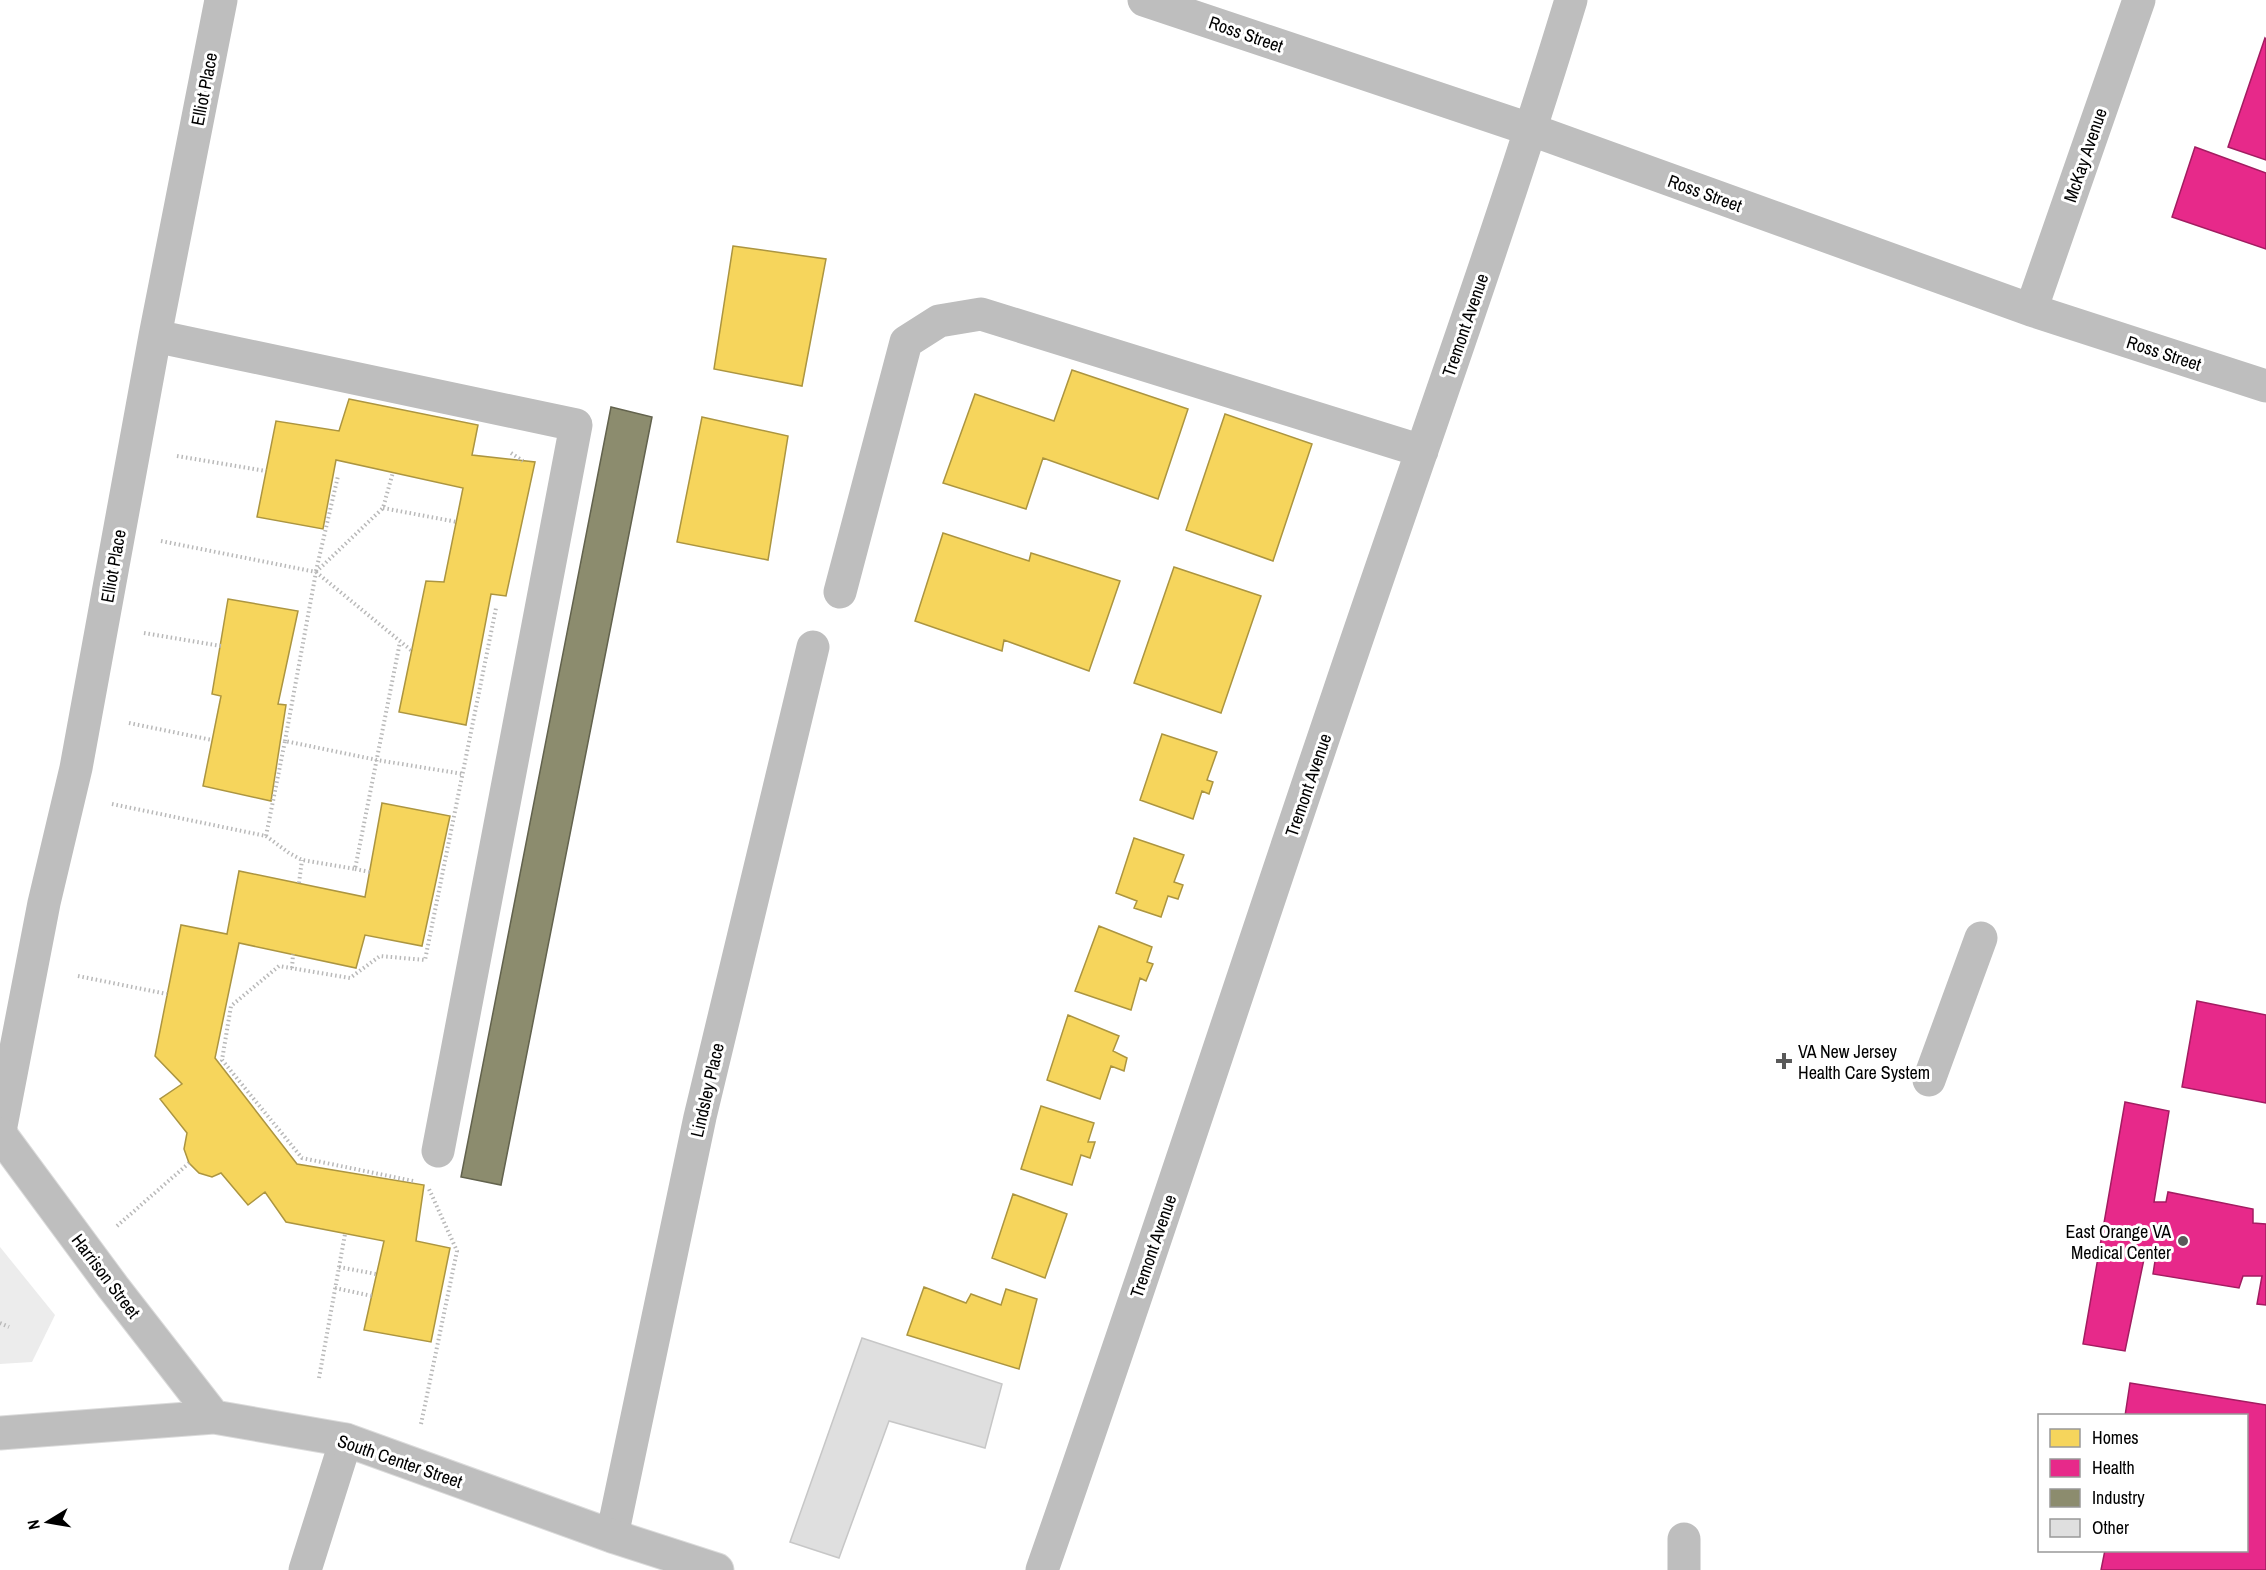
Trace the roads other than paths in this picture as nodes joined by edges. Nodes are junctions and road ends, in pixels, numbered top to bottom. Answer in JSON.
{"nodes":[{"id":1,"x":221,"y":0,"type":"edge"},
{"id":2,"x":1144,"y":0,"type":"edge"},
{"id":3,"x":1571,"y":0,"type":"edge"},
{"id":4,"x":2139,"y":0,"type":"edge"},
{"id":5,"x":1532,"y":130,"type":"junction"},
{"id":6,"x":2031,"y":310,"type":"junction"},
{"id":7,"x":155,"y":336,"type":"junction"},
{"id":8,"x":2266,"y":386,"type":"edge"},
{"id":9,"x":1422,"y":451,"type":"junction"},
{"id":10,"x":840,"y":592,"type":"dead end"},
{"id":11,"x":813,"y":647,"type":"dead end"},
{"id":12,"x":1981,"y":938,"type":"dead end"},
{"id":13,"x":1929,"y":1080,"type":"dead end"},
{"id":14,"x":0,"y":1132,"type":"edge"},
{"id":15,"x":438,"y":1150,"type":"dead end"},
{"id":16,"x":214,"y":1417,"type":"junction"},
{"id":17,"x":0,"y":1433,"type":"edge"},
{"id":18,"x":346,"y":1440,"type":"junction"},
{"id":19,"x":612,"y":1536,"type":"junction"},
{"id":20,"x":305,"y":1570,"type":"edge"},
{"id":21,"x":717,"y":1570,"type":"edge"},
{"id":22,"x":1042,"y":1570,"type":"edge"}],
"edges":[{"from":1,"to":7,"type":"street","name":"Elliot Place"},
{"from":2,"to":5,"type":"street","name":"Ross Street"},
{"from":3,"to":5,"type":"street","name":"Tremont Avenue"},
{"from":4,"to":6,"type":"street","name":"McKay Avenue"},
{"from":5,"to":6,"type":"street","name":"Ross Street"},
{"from":5,"to":9,"type":"street","name":"Tremont Avenue"},
{"from":6,"to":8,"type":"street","name":"Ross Street"},
{"from":7,"to":14,"type":"street","name":"Elliot Place"},
{"from":7,"to":15,"type":"street"},
{"from":9,"to":10,"type":"street"},
{"from":9,"to":22,"type":"street","name":"Tremont Avenue"},
{"from":11,"to":19,"type":"street","name":"Lindsley Place"},
{"from":12,"to":13,"type":"street"},
{"from":14,"to":16,"type":"street","name":"Harrison Street"},
{"from":16,"to":17,"type":"street","name":"South Center Street"},
{"from":16,"to":18,"type":"street","name":"South Center Street"},
{"from":18,"to":19,"type":"street","name":"South Center Street"},
{"from":18,"to":20,"type":"street"},
{"from":19,"to":21,"type":"street","name":"South Center Street"}]}
